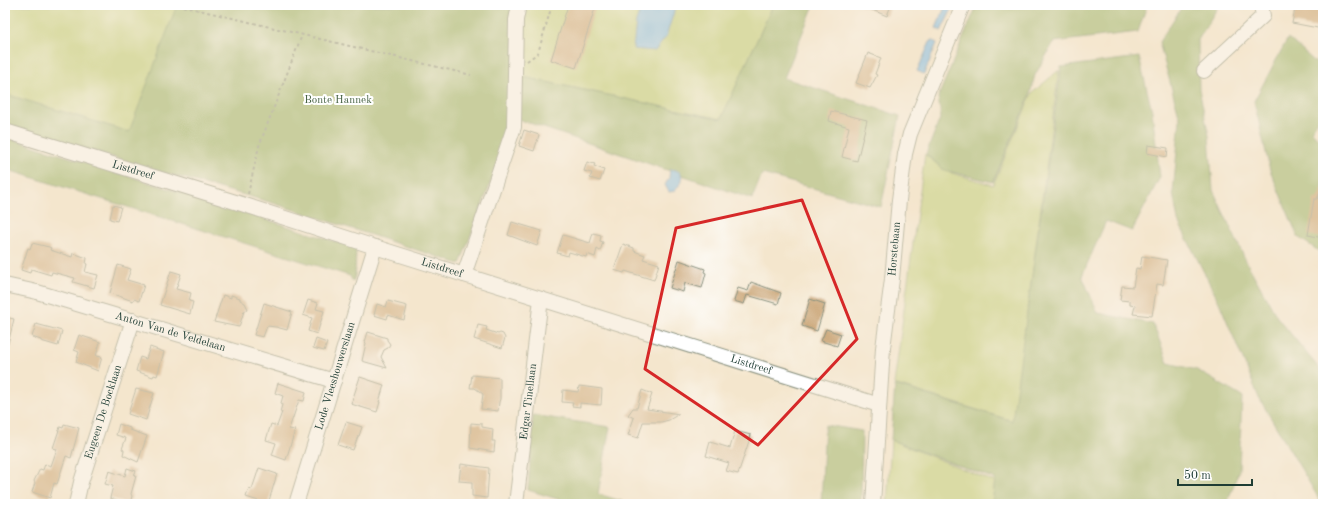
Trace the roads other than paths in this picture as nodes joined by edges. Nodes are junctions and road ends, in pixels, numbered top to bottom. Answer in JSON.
{"nodes":[{"id":1,"x":519,"y":5,"type":"edge"},
{"id":2,"x":963,"y":5,"type":"edge"},
{"id":3,"x":1261,"y":5,"type":"edge"},
{"id":4,"x":1204,"y":71,"type":"dead end"},
{"id":5,"x":5,"y":131,"type":"edge"},
{"id":6,"x":375,"y":247,"type":"junction"},
{"id":7,"x":464,"y":275,"type":"junction"},
{"id":8,"x":5,"y":285,"type":"edge"},
{"id":9,"x":541,"y":299,"type":"junction"},
{"id":10,"x":133,"y":320,"type":"junction"},
{"id":11,"x":334,"y":382,"type":"junction"},
{"id":12,"x":879,"y":405,"type":"junction"},
{"id":13,"x":76,"y":504,"type":"edge"},
{"id":14,"x":296,"y":504,"type":"edge"},
{"id":15,"x":516,"y":504,"type":"edge"},
{"id":16,"x":873,"y":504,"type":"edge"}],
"edges":[{"from":1,"to":7,"type":"street"},
{"from":2,"to":12,"type":"street","name":"Horstebaan"},
{"from":3,"to":4,"type":"street"},
{"from":5,"to":6,"type":"street","name":"Listdreef"},
{"from":6,"to":7,"type":"street","name":"Listdreef"},
{"from":6,"to":11,"type":"street","name":"Lode Vleeshouwerslaan"},
{"from":7,"to":9,"type":"street","name":"Listdreef"},
{"from":8,"to":10,"type":"street","name":"Anton Van de Veldelaan"},
{"from":9,"to":12,"type":"street","name":"Listdreef"},
{"from":9,"to":15,"type":"street","name":"Edgar Tinellaan"},
{"from":10,"to":11,"type":"street","name":"Anton Van de Veldelaan"},
{"from":10,"to":13,"type":"street","name":"Eugeen De Bocklaan"},
{"from":11,"to":14,"type":"street","name":"Lode Vleeshouwerslaan"},
{"from":12,"to":16,"type":"street","name":"Horstebaan"}]}
